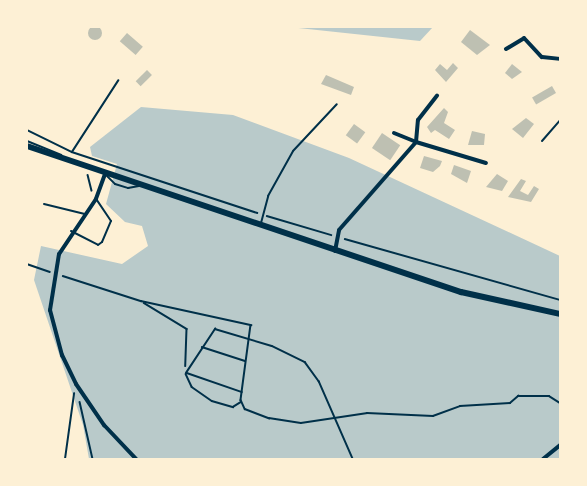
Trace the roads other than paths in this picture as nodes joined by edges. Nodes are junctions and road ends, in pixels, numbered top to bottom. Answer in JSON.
{"nodes":[{"id":1,"x":506,"y":50,"type":"dead end"},
{"id":2,"x":560,"y":59,"type":"edge"},
{"id":3,"x":437,"y":96,"type":"dead end"},
{"id":4,"x":337,"y":104,"type":"dead end"},
{"id":5,"x":560,"y":120,"type":"edge"},
{"id":6,"x":394,"y":133,"type":"dead end"},
{"id":7,"x":27,"y":141,"type":"edge"},
{"id":8,"x":542,"y":141,"type":"dead end"},
{"id":9,"x":416,"y":142,"type":"junction"},
{"id":10,"x":27,"y":146,"type":"edge"},
{"id":11,"x":68,"y":161,"type":"junction"},
{"id":12,"x":486,"y":163,"type":"dead end"},
{"id":13,"x":105,"y":174,"type":"junction"},
{"id":14,"x":95,"y":200,"type":"junction"},
{"id":15,"x":44,"y":204,"type":"dead end"},
{"id":16,"x":85,"y":214,"type":"junction"},
{"id":17,"x":260,"y":227,"type":"junction"},
{"id":18,"x":71,"y":231,"type":"junction"},
{"id":19,"x":335,"y":252,"type":"junction"},
{"id":20,"x":560,"y":314,"type":"edge"},
{"id":21,"x":560,"y":445,"type":"edge"},
{"id":22,"x":136,"y":459,"type":"edge"},
{"id":23,"x":543,"y":459,"type":"edge"}],
"edges":[{"from":1,"to":2,"type":"street"},
{"from":3,"to":9,"type":"street"},
{"from":4,"to":17,"type":"lane"},
{"from":5,"to":8,"type":"lane"},
{"from":6,"to":9,"type":"street"},
{"from":7,"to":11,"type":"lane"},
{"from":9,"to":12,"type":"street"},
{"from":9,"to":19,"type":"street"},
{"from":10,"to":11,"type":"main road"},
{"from":11,"to":13,"type":"main road"},
{"from":13,"to":14,"type":"street"},
{"from":13,"to":17,"type":"main road"},
{"from":14,"to":16,"type":"street"},
{"from":14,"to":18,"type":"lane"},
{"from":15,"to":16,"type":"lane"},
{"from":16,"to":18,"type":"street"},
{"from":17,"to":19,"type":"main road"},
{"from":18,"to":22,"type":"street"},
{"from":19,"to":20,"type":"main road"},
{"from":21,"to":23,"type":"street"}]}
